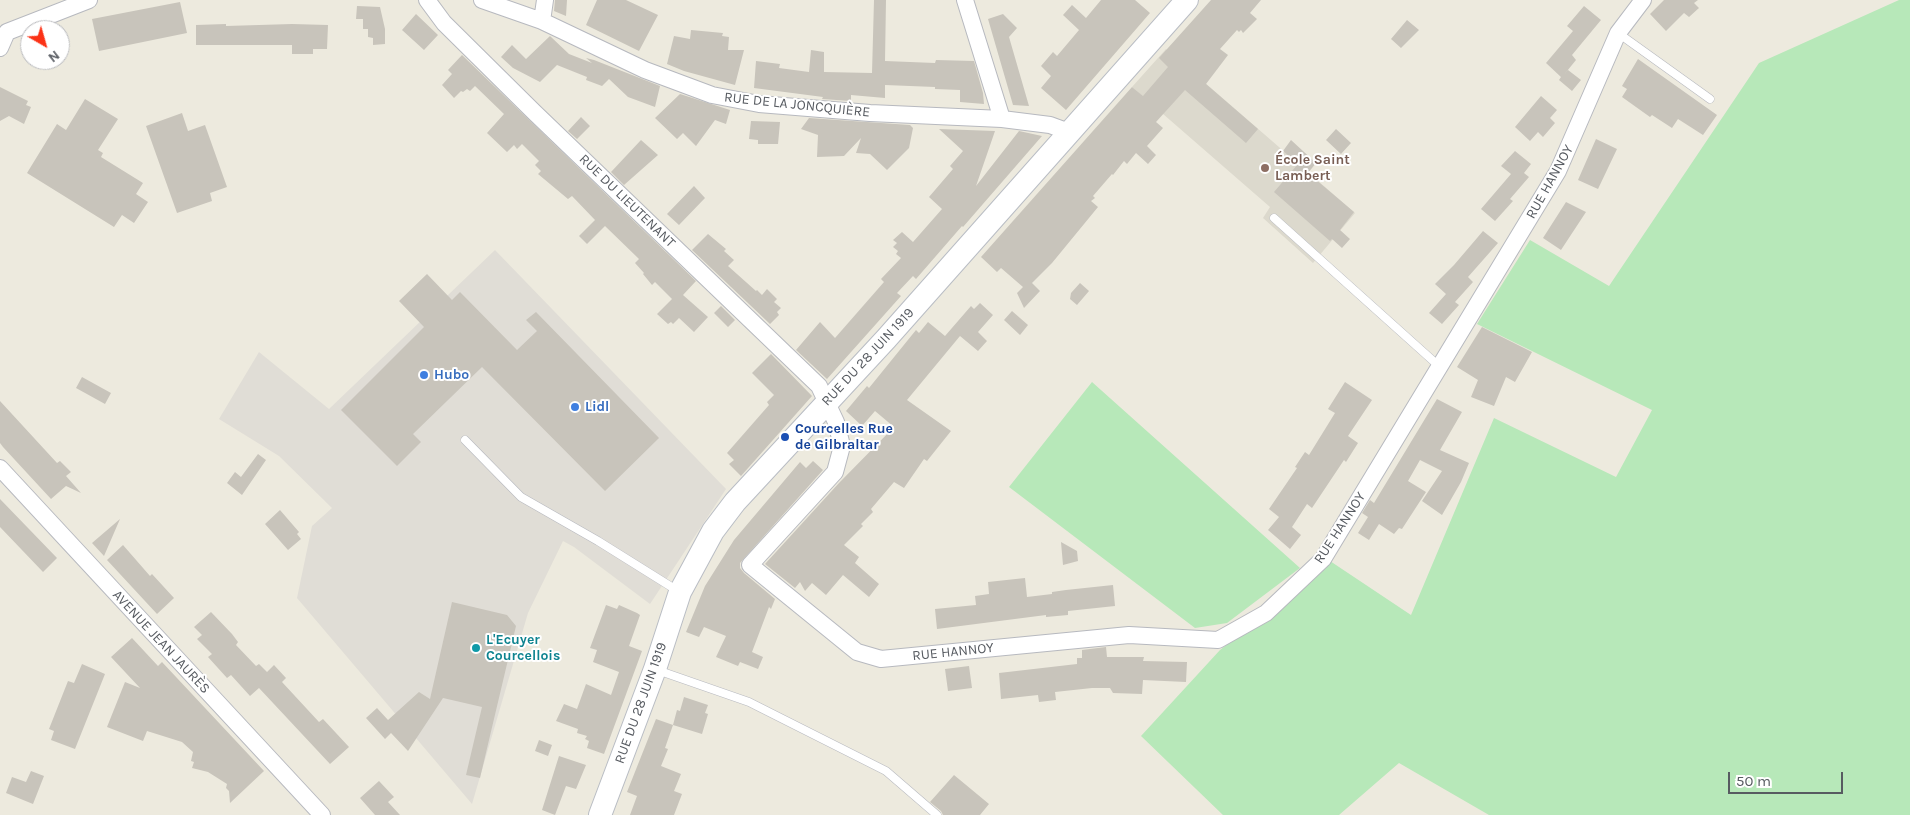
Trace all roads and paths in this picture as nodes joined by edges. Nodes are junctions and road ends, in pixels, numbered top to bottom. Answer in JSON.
{"nodes":[{"id":1,"x":89,"y":0,"type":"edge"},
{"id":2,"x":427,"y":0,"type":"edge"},
{"id":3,"x":482,"y":0,"type":"edge"},
{"id":4,"x":545,"y":0,"type":"edge"},
{"id":5,"x":965,"y":0,"type":"edge"},
{"id":6,"x":1187,"y":0,"type":"edge"},
{"id":7,"x":1643,"y":0,"type":"edge"},
{"id":8,"x":542,"y":21,"type":"junction"},
{"id":9,"x":4,"y":29,"type":"edge"},
{"id":10,"x":1618,"y":33,"type":"junction"},
{"id":11,"x":0,"y":48,"type":"edge"},
{"id":12,"x":1710,"y":99,"type":"dead end"},
{"id":13,"x":1002,"y":119,"type":"junction"},
{"id":14,"x":1069,"y":132,"type":"junction"},
{"id":15,"x":1274,"y":218,"type":"dead end"},
{"id":16,"x":1440,"y":367,"type":"junction"},
{"id":17,"x":827,"y":402,"type":"junction"},
{"id":18,"x":465,"y":440,"type":"dead end"},
{"id":19,"x":0,"y":468,"type":"edge"},
{"id":20,"x":750,"y":565,"type":"joint"},
{"id":21,"x":680,"y":592,"type":"junction"},
{"id":22,"x":654,"y":669,"type":"junction"},
{"id":23,"x":322,"y":815,"type":"edge"},
{"id":24,"x":600,"y":815,"type":"edge"},
{"id":25,"x":937,"y":815,"type":"edge"}],
"edges":[{"from":1,"to":9,"type":"street"},
{"from":2,"to":17,"type":"street","name":"RUE DU LIEUTENANT"},
{"from":3,"to":8,"type":"street","name":"RUE DE LA JONCQUIÈRE"},
{"from":4,"to":8,"type":"street"},
{"from":5,"to":13,"type":"street"},
{"from":6,"to":14,"type":"main road","name":"RUE DU 28 JUIN 1919"},
{"from":7,"to":10,"type":"street","name":"RUE HANNOY"},
{"from":8,"to":13,"type":"street","name":"RUE DE LA JONCQUIÈRE"},
{"from":9,"to":11,"type":"street"},
{"from":10,"to":12,"type":"lane"},
{"from":10,"to":16,"type":"street","name":"RUE HANNOY"},
{"from":13,"to":14,"type":"street","name":"RUE DE LA JONCQUIÈRE"},
{"from":14,"to":17,"type":"main road","name":"RUE DU 28 JUIN 1919"},
{"from":15,"to":16,"type":"lane"},
{"from":16,"to":20,"type":"street","name":"RUE HANNOY"},
{"from":17,"to":20,"type":"street","name":"RUE DU LIEUTENANT"},
{"from":17,"to":21,"type":"main road","name":"RUE DU 28 JUIN 1919"},
{"from":18,"to":21,"type":"lane"},
{"from":19,"to":23,"type":"street","name":"AVENUE JEAN JAURÈS"},
{"from":21,"to":22,"type":"main road","name":"RUE DU 28 JUIN 1919"},
{"from":22,"to":24,"type":"main road","name":"RUE DU 28 JUIN 1919"},
{"from":22,"to":25,"type":"lane"}]}
